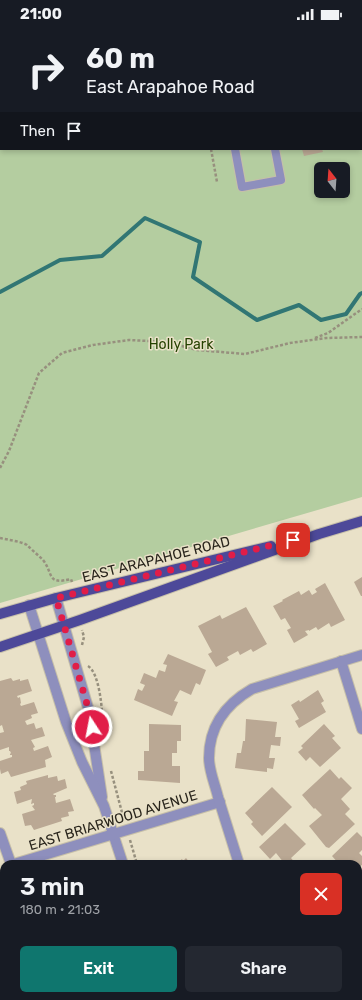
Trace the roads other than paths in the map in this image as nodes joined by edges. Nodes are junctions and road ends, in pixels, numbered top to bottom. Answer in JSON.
{"nodes":[{"id":1,"x":235,"y":150,"type":"edge"},
{"id":2,"x":275,"y":150,"type":"edge"},
{"id":3,"x":362,"y":521,"type":"edge"},
{"id":4,"x":319,"y":534,"type":"junction"},
{"id":5,"x":56,"y":598,"type":"junction"},
{"id":6,"x":29,"y":606,"type":"junction"},
{"id":7,"x":0,"y":614,"type":"edge"},
{"id":8,"x":64,"y":626,"type":"junction"},
{"id":9,"x":38,"y":634,"type":"junction"},
{"id":10,"x":0,"y":646,"type":"edge"},
{"id":11,"x":362,"y":655,"type":"edge"},
{"id":12,"x":341,"y":661,"type":"junction"},
{"id":13,"x":362,"y":729,"type":"edge"},
{"id":14,"x":220,"y":802,"type":"junction"},
{"id":15,"x":104,"y":806,"type":"junction"},
{"id":16,"x":0,"y":833,"type":"edge"},
{"id":17,"x":113,"y":834,"type":"junction"},
{"id":18,"x":11,"y":860,"type":"edge"},
{"id":19,"x":26,"y":860,"type":"edge"},
{"id":20,"x":122,"y":860,"type":"edge"},
{"id":21,"x":238,"y":860,"type":"edge"}],
"edges":[{"from":1,"to":2,"type":"lane"},
{"from":3,"to":4,"type":"main road","name":"EAST ARAPAHOE ROAD"},
{"from":4,"to":5,"type":"main road","name":"EAST ARAPAHOE ROAD"},
{"from":4,"to":8,"type":"main road","name":"EAST ARAPAHOE ROAD"},
{"from":5,"to":6,"type":"main road","name":"EAST ARAPAHOE ROAD"},
{"from":5,"to":8,"type":"street"},
{"from":6,"to":7,"type":"main road","name":"EAST ARAPAHOE ROAD"},
{"from":6,"to":9,"type":"street"},
{"from":8,"to":9,"type":"main road","name":"EAST ARAPAHOE ROAD"},
{"from":8,"to":15,"type":"street"},
{"from":9,"to":10,"type":"main road","name":"EAST ARAPAHOE ROAD"},
{"from":9,"to":15,"type":"street"},
{"from":11,"to":12,"type":"street"},
{"from":12,"to":13,"type":"street"},
{"from":12,"to":14,"type":"street"},
{"from":14,"to":17,"type":"street","name":"EAST BRIARWOOD AVENUE"},
{"from":14,"to":21,"type":"street"},
{"from":15,"to":17,"type":"street"},
{"from":16,"to":18,"type":"street"},
{"from":17,"to":19,"type":"street","name":"EAST BRIARWOOD AVENUE"},
{"from":17,"to":20,"type":"street"}]}
